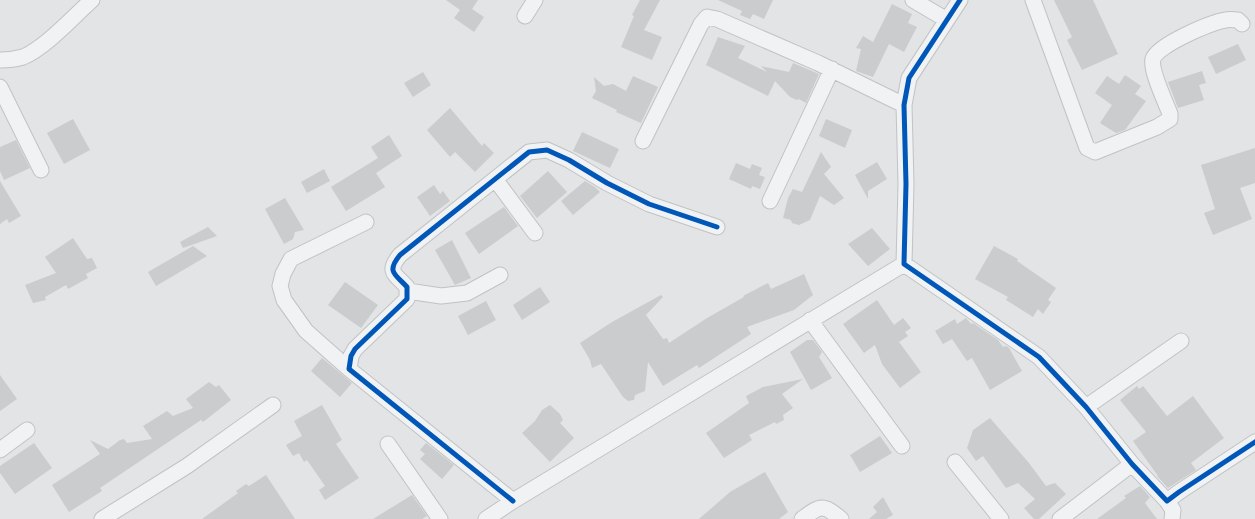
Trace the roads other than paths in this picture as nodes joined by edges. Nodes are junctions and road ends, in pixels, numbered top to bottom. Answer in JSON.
{"nodes":[{"id":1,"x":92,"y":0,"type":"edge"},
{"id":2,"x":535,"y":0,"type":"edge"},
{"id":3,"x":913,"y":0,"type":"edge"},
{"id":4,"x":960,"y":0,"type":"edge"},
{"id":5,"x":1033,"y":0,"type":"edge"},
{"id":6,"x":525,"y":16,"type":"dead end"},
{"id":7,"x":947,"y":20,"type":"junction"},
{"id":8,"x":1242,"y":24,"type":"dead end"},
{"id":9,"x":0,"y":60,"type":"edge"},
{"id":10,"x":832,"y":70,"type":"junction"},
{"id":11,"x":0,"y":87,"type":"edge"},
{"id":12,"x":904,"y":105,"type":"junction"},
{"id":13,"x":643,"y":141,"type":"dead end"},
{"id":14,"x":41,"y":170,"type":"dead end"},
{"id":15,"x":495,"y":179,"type":"junction"},
{"id":16,"x":770,"y":201,"type":"dead end"},
{"id":17,"x":366,"y":222,"type":"dead end"},
{"id":18,"x":717,"y":227,"type":"dead end"},
{"id":19,"x":535,"y":233,"type":"dead end"},
{"id":20,"x":904,"y":264,"type":"junction"},
{"id":21,"x":500,"y":275,"type":"dead end"},
{"id":22,"x":408,"y":291,"type":"junction"},
{"id":23,"x":810,"y":320,"type":"junction"},
{"id":24,"x":1181,"y":340,"type":"dead end"},
{"id":25,"x":350,"y":369,"type":"junction"},
{"id":26,"x":273,"y":405,"type":"dead end"},
{"id":27,"x":1086,"y":407,"type":"junction"},
{"id":28,"x":27,"y":430,"type":"dead end"},
{"id":29,"x":1255,"y":442,"type":"edge"},
{"id":30,"x":388,"y":444,"type":"dead end"},
{"id":31,"x":902,"y":446,"type":"dead end"},
{"id":32,"x":0,"y":450,"type":"edge"},
{"id":33,"x":956,"y":462,"type":"dead end"},
{"id":34,"x":1132,"y":464,"type":"junction"},
{"id":35,"x":513,"y":501,"type":"junction"},
{"id":36,"x":1167,"y":502,"type":"junction"},
{"id":37,"x":102,"y":519,"type":"edge"},
{"id":38,"x":440,"y":519,"type":"edge"},
{"id":39,"x":486,"y":519,"type":"edge"},
{"id":40,"x":802,"y":519,"type":"edge"},
{"id":41,"x":840,"y":519,"type":"edge"},
{"id":42,"x":1002,"y":519,"type":"edge"},
{"id":43,"x":1060,"y":519,"type":"edge"},
{"id":44,"x":1172,"y":519,"type":"edge"}],
"edges":[{"from":1,"to":9,"type":"street"},
{"from":2,"to":6,"type":"street"},
{"from":3,"to":7,"type":"street"},
{"from":4,"to":7,"type":"street"},
{"from":5,"to":8,"type":"street"},
{"from":7,"to":12,"type":"street"},
{"from":10,"to":12,"type":"street"},
{"from":10,"to":13,"type":"street"},
{"from":10,"to":16,"type":"street"},
{"from":11,"to":14,"type":"street"},
{"from":12,"to":20,"type":"street"},
{"from":15,"to":18,"type":"street"},
{"from":15,"to":19,"type":"street"},
{"from":15,"to":22,"type":"street"},
{"from":17,"to":25,"type":"street"},
{"from":20,"to":23,"type":"street"},
{"from":20,"to":27,"type":"street"},
{"from":21,"to":22,"type":"street"},
{"from":22,"to":25,"type":"street"},
{"from":23,"to":31,"type":"street"},
{"from":23,"to":35,"type":"street"},
{"from":24,"to":27,"type":"street"},
{"from":25,"to":35,"type":"street"},
{"from":26,"to":37,"type":"street"},
{"from":27,"to":34,"type":"street"},
{"from":28,"to":32,"type":"street"},
{"from":29,"to":36,"type":"street"},
{"from":30,"to":38,"type":"street"},
{"from":33,"to":42,"type":"street"},
{"from":34,"to":36,"type":"street"},
{"from":34,"to":43,"type":"street"},
{"from":35,"to":39,"type":"street"},
{"from":36,"to":44,"type":"street"},
{"from":40,"to":41,"type":"street"}]}
